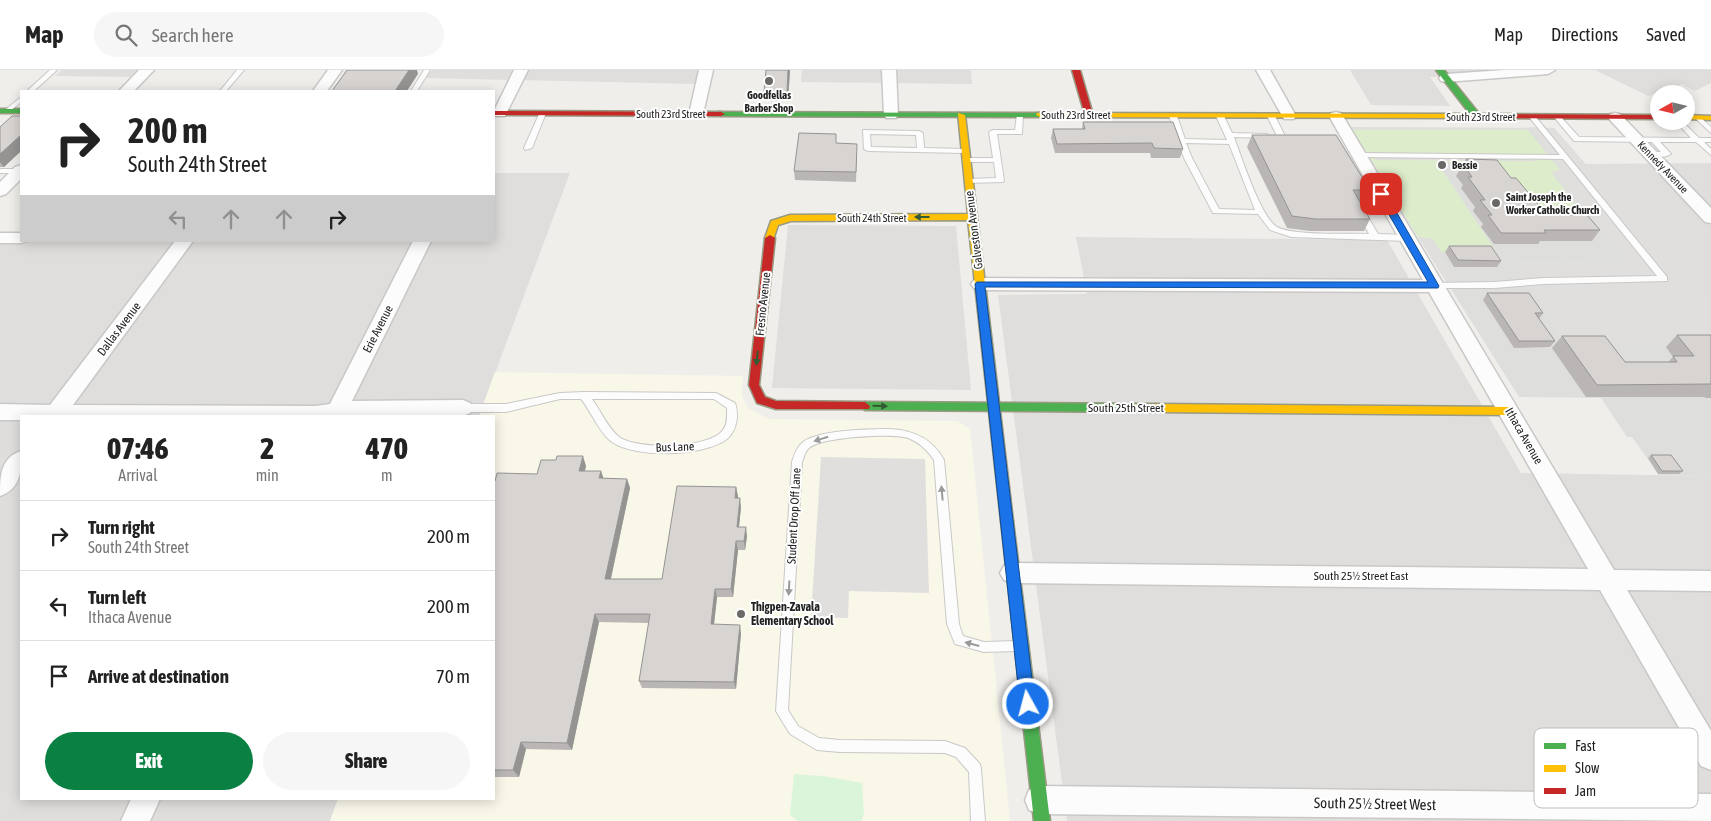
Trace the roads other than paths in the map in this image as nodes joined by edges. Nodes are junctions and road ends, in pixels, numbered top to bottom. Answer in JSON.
{"nodes":[{"id":1,"x":54,"y":70,"type":"edge"},
{"id":2,"x":147,"y":70,"type":"edge"},
{"id":3,"x":241,"y":70,"type":"edge"},
{"id":4,"x":335,"y":70,"type":"edge"},
{"id":5,"x":427,"y":70,"type":"edge"},
{"id":6,"x":521,"y":70,"type":"edge"},
{"id":7,"x":706,"y":70,"type":"edge"},
{"id":8,"x":889,"y":70,"type":"edge"},
{"id":9,"x":1076,"y":70,"type":"edge"},
{"id":10,"x":1263,"y":70,"type":"edge"},
{"id":11,"x":1548,"y":70,"type":"edge"},
{"id":12,"x":1443,"y":74,"type":"edge"},
{"id":13,"x":31,"y":90,"type":"edge"},
{"id":14,"x":127,"y":90,"type":"edge"},
{"id":15,"x":224,"y":90,"type":"edge"},
{"id":16,"x":321,"y":90,"type":"edge"},
{"id":17,"x":415,"y":90,"type":"edge"},
{"id":18,"x":20,"y":100,"type":"edge"},
{"id":19,"x":4,"y":111,"type":"edge"},
{"id":20,"x":20,"y":111,"type":"edge"},
{"id":21,"x":497,"y":113,"type":"edge"},
{"id":22,"x":542,"y":113,"type":"junction"},
{"id":23,"x":696,"y":114,"type":"junction"},
{"id":24,"x":866,"y":114,"type":"junction"},
{"id":25,"x":890,"y":114,"type":"junction"},
{"id":26,"x":961,"y":115,"type":"junction"},
{"id":27,"x":1019,"y":115,"type":"junction"},
{"id":28,"x":1089,"y":115,"type":"junction"},
{"id":29,"x":1173,"y":116,"type":"junction"},
{"id":30,"x":1220,"y":116,"type":"junction"},
{"id":31,"x":1271,"y":116,"type":"junction"},
{"id":32,"x":1289,"y":116,"type":"junction"},
{"id":33,"x":1336,"y":116,"type":"junction"},
{"id":34,"x":1477,"y":117,"type":"junction"},
{"id":35,"x":1533,"y":117,"type":"junction"},
{"id":36,"x":1558,"y":117,"type":"junction"},
{"id":37,"x":1615,"y":117,"type":"junction"},
{"id":38,"x":1650,"y":117,"type":"edge"},
{"id":39,"x":1695,"y":118,"type":"edge"},
{"id":40,"x":1711,"y":118,"type":"edge"},
{"id":41,"x":1695,"y":120,"type":"edge"},
{"id":42,"x":1687,"y":130,"type":"edge"},
{"id":43,"x":1711,"y":131,"type":"edge"},
{"id":44,"x":866,"y":132,"type":"junction"},
{"id":45,"x":1281,"y":136,"type":"junction"},
{"id":46,"x":1291,"y":136,"type":"edge"},
{"id":47,"x":1230,"y":139,"type":"junction"},
{"id":48,"x":1637,"y":140,"type":"junction"},
{"id":49,"x":1698,"y":140,"type":"junction"},
{"id":50,"x":1711,"y":140,"type":"edge"},
{"id":51,"x":1182,"y":141,"type":"junction"},
{"id":52,"x":1348,"y":143,"type":"junction"},
{"id":53,"x":1652,"y":147,"type":"junction"},
{"id":54,"x":528,"y":148,"type":"dead end"},
{"id":55,"x":921,"y":150,"type":"junction"},
{"id":56,"x":1711,"y":153,"type":"edge"},
{"id":57,"x":965,"y":156,"type":"junction"},
{"id":58,"x":1565,"y":156,"type":"junction"},
{"id":59,"x":997,"y":160,"type":"junction"},
{"id":60,"x":0,"y":171,"type":"edge"},
{"id":61,"x":20,"y":171,"type":"edge"},
{"id":62,"x":20,"y":172,"type":"edge"},
{"id":63,"x":968,"y":180,"type":"junction"},
{"id":64,"x":0,"y":191,"type":"edge"},
{"id":65,"x":1389,"y":208,"type":"junction"},
{"id":66,"x":1260,"y":212,"type":"junction"},
{"id":67,"x":971,"y":217,"type":"junction"},
{"id":68,"x":1711,"y":218,"type":"edge"},
{"id":69,"x":774,"y":223,"type":"joint"},
{"id":70,"x":1374,"y":237,"type":"junction"},
{"id":71,"x":0,"y":238,"type":"edge"},
{"id":72,"x":20,"y":238,"type":"edge"},
{"id":73,"x":1406,"y":238,"type":"junction"},
{"id":74,"x":183,"y":242,"type":"edge"},
{"id":75,"x":421,"y":242,"type":"edge"},
{"id":76,"x":980,"y":284,"type":"junction"},
{"id":77,"x":1434,"y":286,"type":"junction"},
{"id":78,"x":754,"y":385,"type":"joint"},
{"id":79,"x":584,"y":395,"type":"junction"},
{"id":80,"x":994,"y":407,"type":"junction"},
{"id":81,"x":463,"y":408,"type":"joint"},
{"id":82,"x":1509,"y":411,"type":"junction"},
{"id":83,"x":0,"y":412,"type":"edge"},
{"id":84,"x":55,"y":414,"type":"edge"},
{"id":85,"x":335,"y":414,"type":"edge"},
{"id":86,"x":20,"y":460,"type":"edge"},
{"id":87,"x":0,"y":487,"type":"edge"},
{"id":88,"x":1012,"y":573,"type":"junction"},
{"id":89,"x":1607,"y":578,"type":"junction"},
{"id":90,"x":1711,"y":581,"type":"edge"},
{"id":91,"x":1021,"y":646,"type":"junction"},
{"id":92,"x":1694,"y":728,"type":"edge"},
{"id":93,"x":1698,"y":735,"type":"edge"},
{"id":94,"x":1711,"y":757,"type":"edge"},
{"id":95,"x":146,"y":800,"type":"edge"},
{"id":96,"x":1711,"y":808,"type":"edge"},
{"id":97,"x":1040,"y":810,"type":"edge"},
{"id":98,"x":135,"y":821,"type":"edge"},
{"id":99,"x":978,"y":821,"type":"edge"}],
"edges":[{"from":1,"to":13,"type":"lane"},
{"from":2,"to":14,"type":"street"},
{"from":3,"to":15,"type":"lane"},
{"from":4,"to":16,"type":"street"},
{"from":5,"to":17,"type":"lane"},
{"from":6,"to":21,"type":"street"},
{"from":7,"to":23,"type":"street"},
{"from":8,"to":25,"type":"street"},
{"from":9,"to":28,"type":"street"},
{"from":10,"to":32,"type":"street"},
{"from":11,"to":12,"type":"street"},
{"from":12,"to":34,"type":"street"},
{"from":18,"to":19,"type":"lane"},
{"from":19,"to":20,"type":"street"},
{"from":21,"to":22,"type":"street","name":"South 23rd Street"},
{"from":22,"to":23,"type":"street","name":"South 23rd Street"},
{"from":22,"to":54,"type":"lane"},
{"from":23,"to":24,"type":"street","name":"South 23rd Street"},
{"from":24,"to":25,"type":"street","name":"South 23rd Street"},
{"from":24,"to":44,"type":"lane"},
{"from":25,"to":26,"type":"street","name":"South 23rd Street"},
{"from":26,"to":27,"type":"street","name":"South 23rd Street"},
{"from":26,"to":57,"type":"street","name":"Galveston Avenue"},
{"from":27,"to":28,"type":"street","name":"South 23rd Street"},
{"from":27,"to":59,"type":"lane"},
{"from":28,"to":29,"type":"street","name":"South 23rd Street"},
{"from":29,"to":30,"type":"street","name":"South 23rd Street"},
{"from":29,"to":51,"type":"lane"},
{"from":30,"to":31,"type":"street","name":"South 23rd Street"},
{"from":30,"to":47,"type":"lane"},
{"from":31,"to":32,"type":"street","name":"South 23rd Street"},
{"from":31,"to":45,"type":"lane"},
{"from":32,"to":33,"type":"street","name":"South 23rd Street"},
{"from":33,"to":34,"type":"street","name":"South 23rd Street"},
{"from":33,"to":52,"type":"street","name":"Ithaca Avenue"},
{"from":34,"to":35,"type":"street","name":"South 23rd Street"},
{"from":35,"to":36,"type":"street","name":"South 23rd Street"},
{"from":35,"to":58,"type":"lane"},
{"from":36,"to":37,"type":"street","name":"South 23rd Street"},
{"from":36,"to":48,"type":"lane"},
{"from":37,"to":38,"type":"street","name":"South 23rd Street"},
{"from":37,"to":48,"type":"street","name":"Kennedy Avenue"},
{"from":39,"to":40,"type":"street"},
{"from":41,"to":43,"type":"lane"},
{"from":42,"to":49,"type":"lane"},
{"from":44,"to":55,"type":"lane"},
{"from":44,"to":55,"type":"lane"},
{"from":45,"to":46,"type":"lane"},
{"from":45,"to":47,"type":"lane"},
{"from":47,"to":51,"type":"lane"},
{"from":47,"to":66,"type":"lane"},
{"from":48,"to":53,"type":"street","name":"Kennedy Avenue"},
{"from":49,"to":50,"type":"lane"},
{"from":49,"to":53,"type":"lane"},
{"from":49,"to":56,"type":"lane"},
{"from":51,"to":66,"type":"lane"},
{"from":52,"to":58,"type":"lane"},
{"from":52,"to":65,"type":"street","name":"Ithaca Avenue"},
{"from":53,"to":68,"type":"street","name":"Kennedy Avenue"},
{"from":55,"to":57,"type":"lane"},
{"from":57,"to":59,"type":"lane"},
{"from":57,"to":63,"type":"street","name":"Galveston Avenue"},
{"from":58,"to":77,"type":"lane"},
{"from":59,"to":63,"type":"lane"},
{"from":60,"to":61,"type":"lane"},
{"from":62,"to":64,"type":"street"},
{"from":63,"to":67,"type":"street","name":"Galveston Avenue"},
{"from":65,"to":70,"type":"lane"},
{"from":65,"to":73,"type":"street","name":"Ithaca Avenue"},
{"from":66,"to":70,"type":"lane"},
{"from":67,"to":69,"type":"street","name":"South 24th Street","one_way":true},
{"from":67,"to":76,"type":"street","name":"Galveston Avenue"},
{"from":69,"to":78,"type":"street","name":"Fresno Avenue","one_way":true},
{"from":70,"to":73,"type":"lane"},
{"from":71,"to":72,"type":"street"},
{"from":73,"to":77,"type":"street","name":"Ithaca Avenue"},
{"from":74,"to":84,"type":"street","name":"Dallas Avenue"},
{"from":75,"to":85,"type":"street","name":"Erie Avenue"},
{"from":76,"to":77,"type":"street"},
{"from":76,"to":80,"type":"street","name":"Galveston Avenue"},
{"from":77,"to":82,"type":"street","name":"Ithaca Avenue"},
{"from":78,"to":80,"type":"street","name":"South 25th Street","one_way":true},
{"from":79,"to":79,"type":"lane","name":"Bus Lane"},
{"from":79,"to":81,"type":"lane","name":"Bus Lane"},
{"from":80,"to":82,"type":"street","name":"South 25th Street"},
{"from":80,"to":88,"type":"street","name":"Galveston Avenue"},
{"from":81,"to":85,"type":"street"},
{"from":82,"to":89,"type":"street","name":"Ithaca Avenue"},
{"from":83,"to":84,"type":"street"},
{"from":84,"to":85,"type":"street"},
{"from":86,"to":87,"type":"street"},
{"from":88,"to":89,"type":"street","name":"South 25½ Street East"},
{"from":88,"to":91,"type":"street","name":"Galveston Avenue"},
{"from":89,"to":90,"type":"street","name":"South 25½ Street East"},
{"from":89,"to":92,"type":"street","name":"Ithaca Avenue"},
{"from":91,"to":97,"type":"street","name":"Galveston Avenue"},
{"from":91,"to":99,"type":"lane","name":"Student Drop Off Lane","one_way":true},
{"from":93,"to":94,"type":"street","name":"Ithaca Avenue"},
{"from":95,"to":98,"type":"street"},
{"from":96,"to":97,"type":"street","name":"South 25½ Street West"}]}
